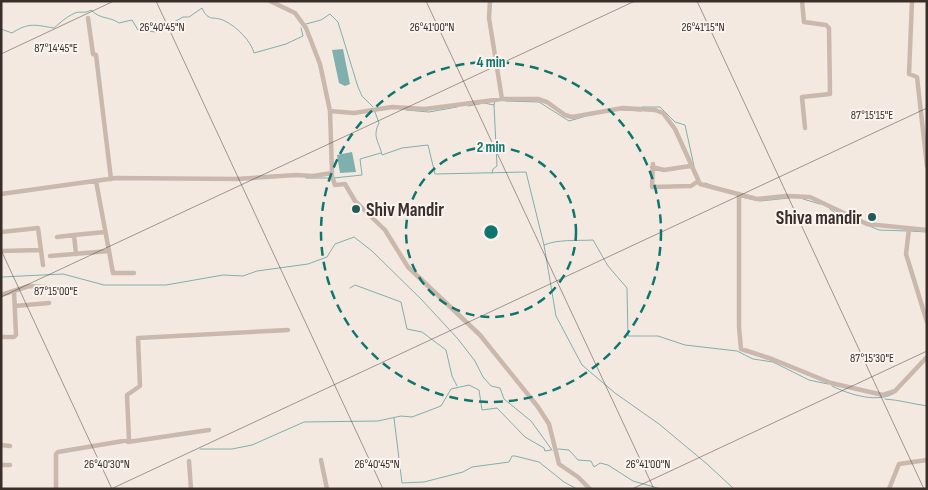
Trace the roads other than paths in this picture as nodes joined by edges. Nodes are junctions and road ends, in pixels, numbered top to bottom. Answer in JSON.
{"nodes":[{"id":1,"x":270,"y":1,"type":"edge"},
{"id":2,"x":490,"y":1,"type":"edge"},
{"id":3,"x":802,"y":1,"type":"edge"},
{"id":4,"x":912,"y":1,"type":"edge"},
{"id":5,"x":88,"y":18,"type":"dead end"},
{"id":6,"x":502,"y":99,"type":"junction"},
{"id":7,"x":330,"y":111,"type":"junction"},
{"id":8,"x":805,"y":128,"type":"dead end"},
{"id":9,"x":690,"y":166,"type":"junction"},
{"id":10,"x":927,"y":166,"type":"edge"},
{"id":11,"x":331,"y":176,"type":"junction"},
{"id":12,"x":111,"y":179,"type":"junction"},
{"id":13,"x":96,"y":181,"type":"junction"},
{"id":14,"x":697,"y":182,"type":"junction"},
{"id":15,"x":1,"y":194,"type":"edge"},
{"id":16,"x":739,"y":194,"type":"junction"},
{"id":17,"x":909,"y":229,"type":"junction"},
{"id":18,"x":927,"y":230,"type":"edge"},
{"id":19,"x":1,"y":232,"type":"edge"},
{"id":20,"x":105,"y":232,"type":"junction"},
{"id":21,"x":74,"y":235,"type":"junction"},
{"id":22,"x":57,"y":237,"type":"dead end"},
{"id":23,"x":41,"y":250,"type":"junction"},
{"id":24,"x":109,"y":251,"type":"junction"},
{"id":25,"x":1,"y":252,"type":"edge"},
{"id":26,"x":76,"y":254,"type":"junction"},
{"id":27,"x":50,"y":256,"type":"dead end"},
{"id":28,"x":43,"y":265,"type":"dead end"},
{"id":29,"x":134,"y":273,"type":"dead end"},
{"id":30,"x":59,"y":288,"type":"dead end"},
{"id":31,"x":14,"y":291,"type":"junction"},
{"id":32,"x":1,"y":295,"type":"edge"},
{"id":33,"x":48,"y":303,"type":"dead end"},
{"id":34,"x":15,"y":306,"type":"junction"},
{"id":35,"x":927,"y":322,"type":"edge"},
{"id":36,"x":288,"y":330,"type":"dead end"},
{"id":37,"x":1,"y":338,"type":"edge"},
{"id":38,"x":927,"y":356,"type":"edge"},
{"id":39,"x":209,"y":430,"type":"dead end"},
{"id":40,"x":128,"y":442,"type":"junction"},
{"id":41,"x":1,"y":445,"type":"edge"},
{"id":42,"x":10,"y":446,"type":"dead end"},
{"id":43,"x":321,"y":460,"type":"dead end"},
{"id":44,"x":927,"y":460,"type":"edge"},
{"id":45,"x":189,"y":461,"type":"dead end"},
{"id":46,"x":1,"y":465,"type":"edge"},
{"id":47,"x":10,"y":465,"type":"dead end"},
{"id":48,"x":56,"y":489,"type":"edge"},
{"id":49,"x":191,"y":489,"type":"edge"},
{"id":50,"x":327,"y":489,"type":"edge"},
{"id":51,"x":590,"y":489,"type":"edge"},
{"id":52,"x":889,"y":489,"type":"edge"}],
"edges":[{"from":1,"to":7,"type":"street"},
{"from":2,"to":6,"type":"street"},
{"from":3,"to":8,"type":"street"},
{"from":4,"to":10,"type":"street"},
{"from":5,"to":12,"type":"street"},
{"from":6,"to":7,"type":"street"},
{"from":6,"to":9,"type":"street"},
{"from":7,"to":11,"type":"street"},
{"from":9,"to":14,"type":"street"},
{"from":9,"to":14,"type":"street"},
{"from":11,"to":12,"type":"street"},
{"from":11,"to":51,"type":"street"},
{"from":12,"to":13,"type":"street"},
{"from":13,"to":15,"type":"street"},
{"from":13,"to":20,"type":"street"},
{"from":14,"to":16,"type":"street"},
{"from":16,"to":17,"type":"street"},
{"from":16,"to":38,"type":"street"},
{"from":17,"to":18,"type":"street"},
{"from":17,"to":35,"type":"street"},
{"from":19,"to":23,"type":"street"},
{"from":20,"to":21,"type":"street"},
{"from":20,"to":24,"type":"street"},
{"from":21,"to":22,"type":"street"},
{"from":21,"to":26,"type":"street"},
{"from":23,"to":25,"type":"street"},
{"from":23,"to":28,"type":"street"},
{"from":24,"to":26,"type":"street"},
{"from":24,"to":29,"type":"street"},
{"from":26,"to":27,"type":"street"},
{"from":30,"to":31,"type":"street"},
{"from":31,"to":32,"type":"street"},
{"from":31,"to":34,"type":"street"},
{"from":33,"to":34,"type":"street"},
{"from":34,"to":37,"type":"street"},
{"from":36,"to":40,"type":"street"},
{"from":39,"to":40,"type":"street"},
{"from":40,"to":48,"type":"street"},
{"from":41,"to":42,"type":"street"},
{"from":43,"to":50,"type":"street"},
{"from":44,"to":52,"type":"street"},
{"from":45,"to":49,"type":"street"},
{"from":46,"to":47,"type":"street"}]}
